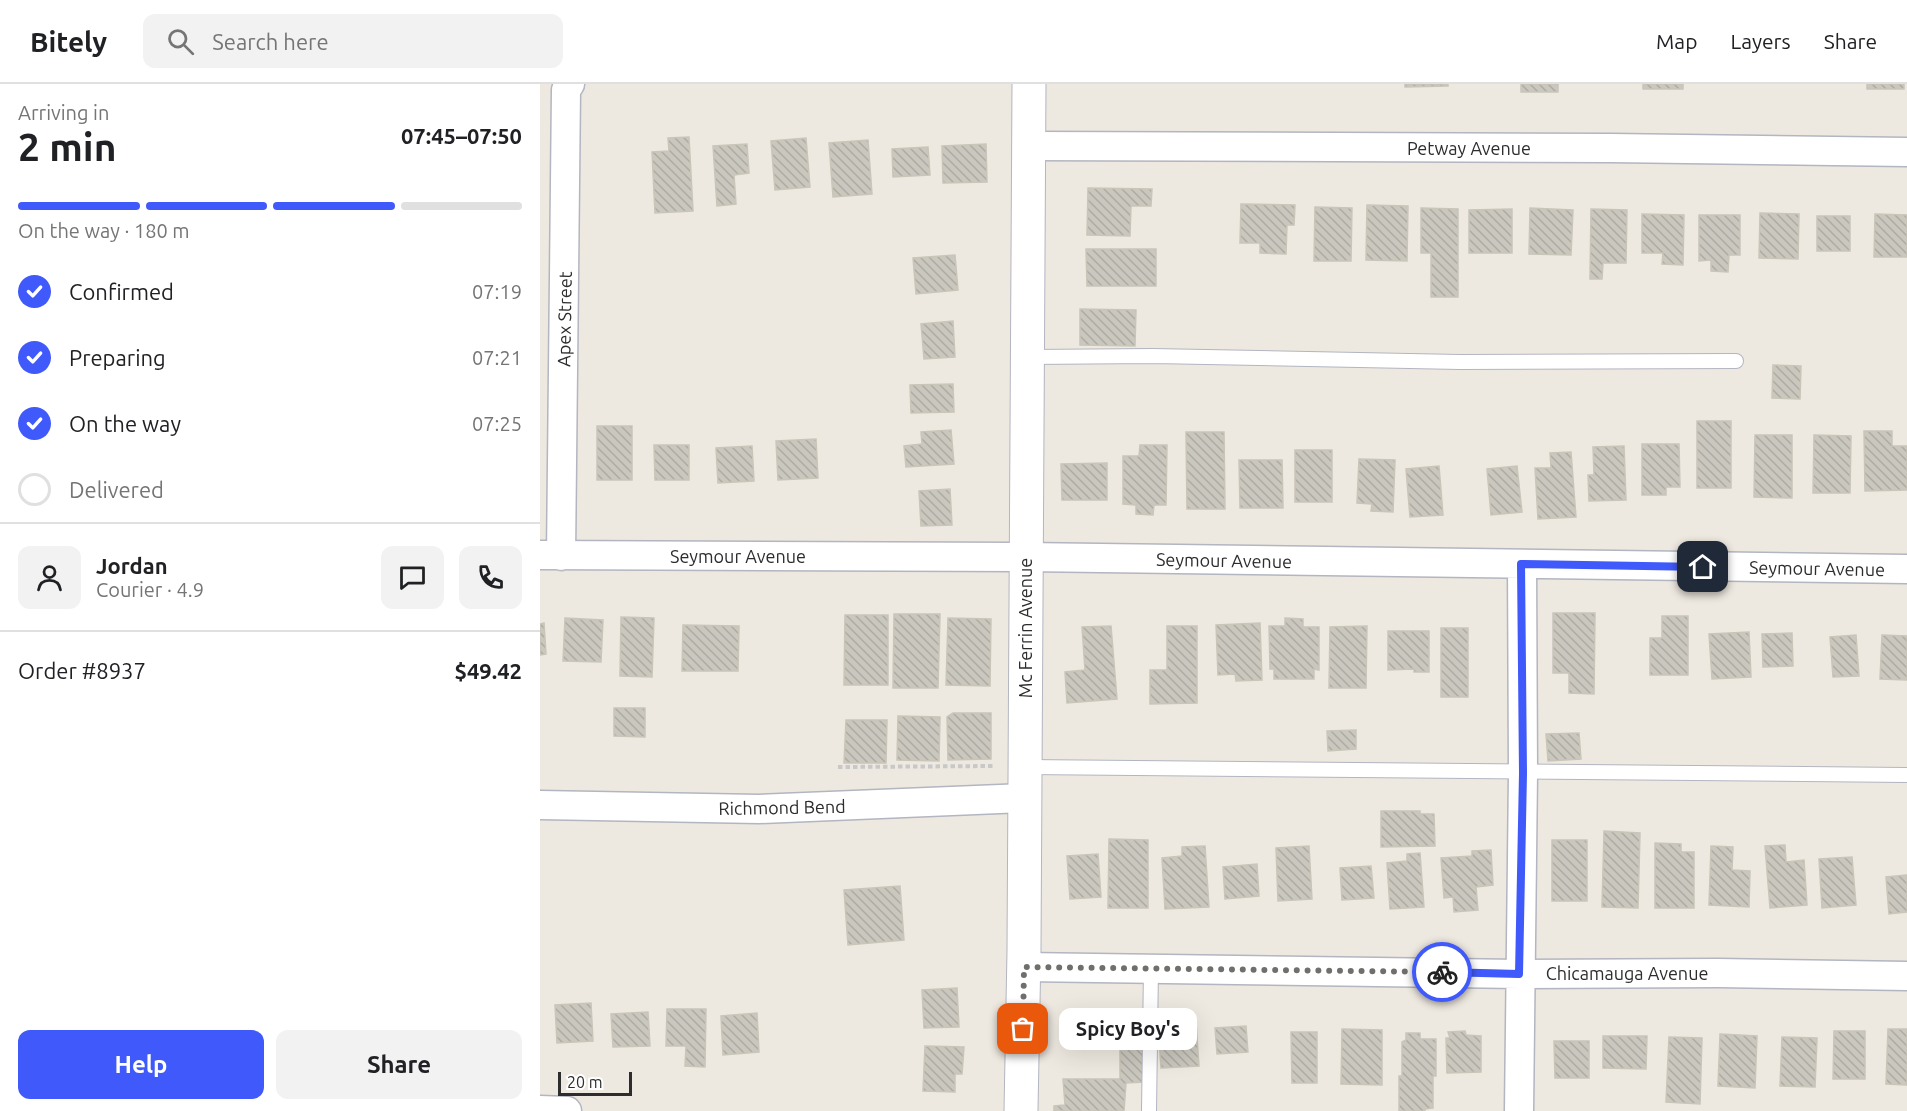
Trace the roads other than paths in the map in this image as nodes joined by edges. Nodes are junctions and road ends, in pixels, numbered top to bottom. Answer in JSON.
{"nodes":[{"id":1,"x":570,"y":84,"type":"edge"},
{"id":2,"x":1029,"y":84,"type":"edge"},
{"id":3,"x":1030,"y":146,"type":"junction"},
{"id":4,"x":1907,"y":152,"type":"edge"},
{"id":5,"x":1028,"y":357,"type":"junction"},
{"id":6,"x":1737,"y":362,"type":"dead end"},
{"id":7,"x":551,"y":556,"type":"edge"},
{"id":8,"x":1025,"y":557,"type":"junction"},
{"id":9,"x":1521,"y":564,"type":"junction"},
{"id":10,"x":1907,"y":569,"type":"edge"},
{"id":11,"x":1523,"y":773,"type":"junction"},
{"id":12,"x":1907,"y":775,"type":"edge"},
{"id":13,"x":1015,"y":777,"type":"junction"},
{"id":14,"x":540,"y":805,"type":"edge"},
{"id":15,"x":1024,"y":967,"type":"junction"},
{"id":16,"x":1151,"y":968,"type":"junction"},
{"id":17,"x":1519,"y":974,"type":"junction"},
{"id":18,"x":1907,"y":976,"type":"edge"},
{"id":19,"x":540,"y":1110,"type":"edge"},
{"id":20,"x":567,"y":1111,"type":"edge"},
{"id":21,"x":1021,"y":1111,"type":"edge"},
{"id":22,"x":1149,"y":1111,"type":"edge"},
{"id":23,"x":1519,"y":1111,"type":"edge"}],
"edges":[{"from":1,"to":7,"type":"street","name":"Apex Street"},
{"from":2,"to":3,"type":"street","name":"Mc Ferrin Avenue"},
{"from":3,"to":4,"type":"street","name":"Petway Avenue"},
{"from":3,"to":5,"type":"street","name":"Mc Ferrin Avenue"},
{"from":5,"to":6,"type":"lane"},
{"from":5,"to":8,"type":"street","name":"Mc Ferrin Avenue"},
{"from":7,"to":8,"type":"street","name":"Seymour Avenue"},
{"from":8,"to":9,"type":"street","name":"Seymour Avenue"},
{"from":8,"to":13,"type":"street","name":"Mc Ferrin Avenue"},
{"from":9,"to":10,"type":"street","name":"Seymour Avenue"},
{"from":9,"to":11,"type":"street"},
{"from":11,"to":12,"type":"lane"},
{"from":11,"to":13,"type":"lane"},
{"from":11,"to":17,"type":"street"},
{"from":13,"to":14,"type":"street","name":"Richmond Bend"},
{"from":13,"to":15,"type":"street","name":"Mc Ferrin Avenue"},
{"from":15,"to":16,"type":"street","name":"Chicamauga Avenue"},
{"from":15,"to":21,"type":"street","name":"Mc Ferrin Avenue"},
{"from":16,"to":17,"type":"street","name":"Chicamauga Avenue"},
{"from":16,"to":22,"type":"lane"},
{"from":17,"to":18,"type":"street","name":"Chicamauga Avenue"},
{"from":17,"to":23,"type":"street"},
{"from":19,"to":20,"type":"street"}]}
